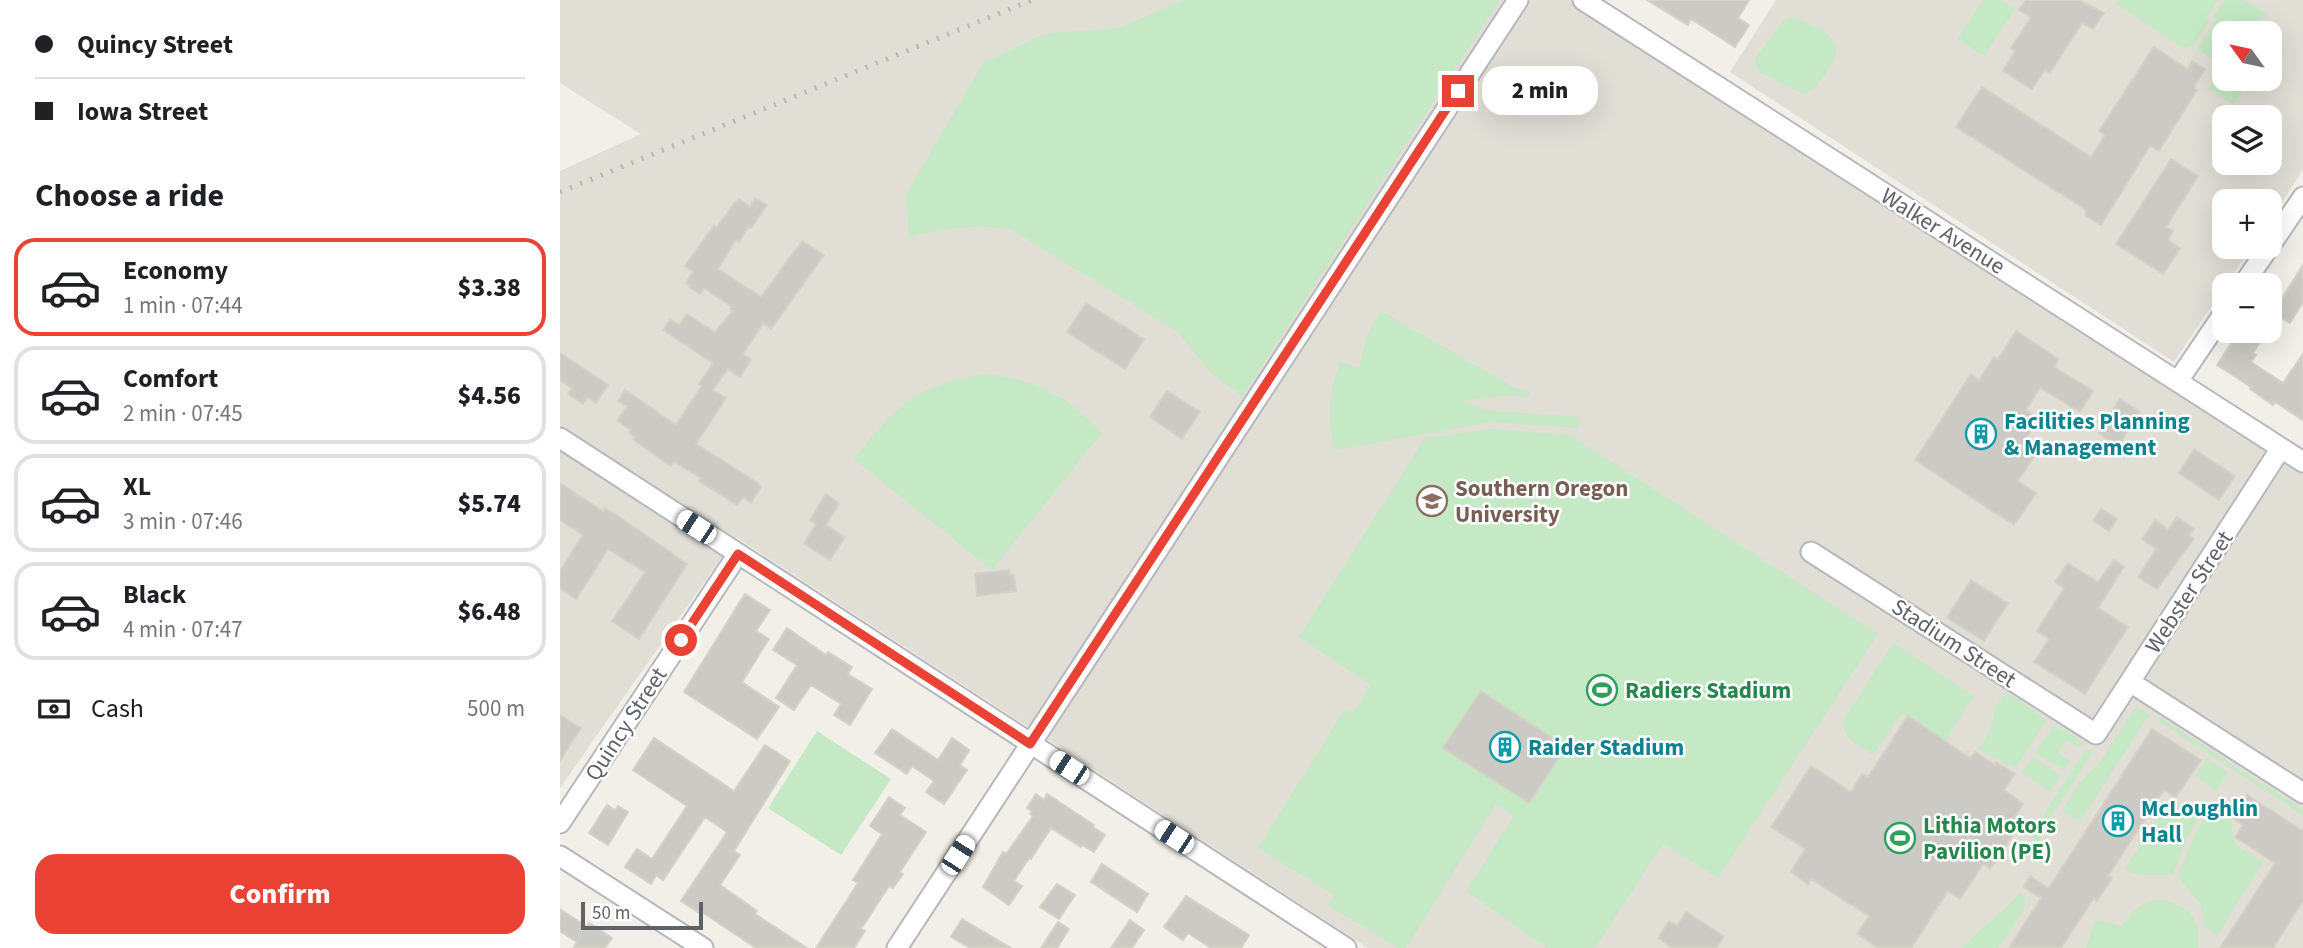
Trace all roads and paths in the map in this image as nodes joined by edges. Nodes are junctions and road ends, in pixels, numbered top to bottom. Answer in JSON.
{"nodes":[{"id":1,"x":1518,"y":0,"type":"edge"},
{"id":2,"x":1583,"y":0,"type":"edge"},
{"id":3,"x":2303,"y":197,"type":"edge"},
{"id":4,"x":2282,"y":228,"type":"edge"},
{"id":5,"x":2212,"y":331,"type":"edge"},
{"id":6,"x":2178,"y":382,"type":"junction"},
{"id":7,"x":560,"y":438,"type":"edge"},
{"id":8,"x":2281,"y":448,"type":"junction"},
{"id":9,"x":2303,"y":462,"type":"edge"},
{"id":10,"x":1811,"y":552,"type":"dead end"},
{"id":11,"x":738,"y":554,"type":"junction"},
{"id":12,"x":2130,"y":682,"type":"junction"},
{"id":13,"x":2096,"y":734,"type":"joint"},
{"id":14,"x":1030,"y":744,"type":"junction"},
{"id":15,"x":2303,"y":793,"type":"edge"},
{"id":16,"x":560,"y":823,"type":"edge"},
{"id":17,"x":560,"y":856,"type":"edge"},
{"id":18,"x":901,"y":946,"type":"edge"},
{"id":19,"x":704,"y":948,"type":"edge"},
{"id":20,"x":1346,"y":948,"type":"edge"}],
"edges":[{"from":1,"to":14,"type":"street"},
{"from":2,"to":6,"type":"street","name":"Walker Avenue"},
{"from":3,"to":4,"type":"street"},
{"from":5,"to":6,"type":"street"},
{"from":6,"to":8,"type":"street","name":"Walker Avenue"},
{"from":7,"to":11,"type":"street"},
{"from":8,"to":9,"type":"street","name":"Walker Avenue"},
{"from":8,"to":12,"type":"street","name":"Webster Street"},
{"from":10,"to":13,"type":"street","name":"Stadium Street"},
{"from":11,"to":14,"type":"street"},
{"from":11,"to":16,"type":"street","name":"Quincy Street"},
{"from":12,"to":13,"type":"street","name":"Webster Street"},
{"from":12,"to":15,"type":"street"},
{"from":14,"to":18,"type":"street"},
{"from":14,"to":20,"type":"street"},
{"from":17,"to":19,"type":"street"}]}
